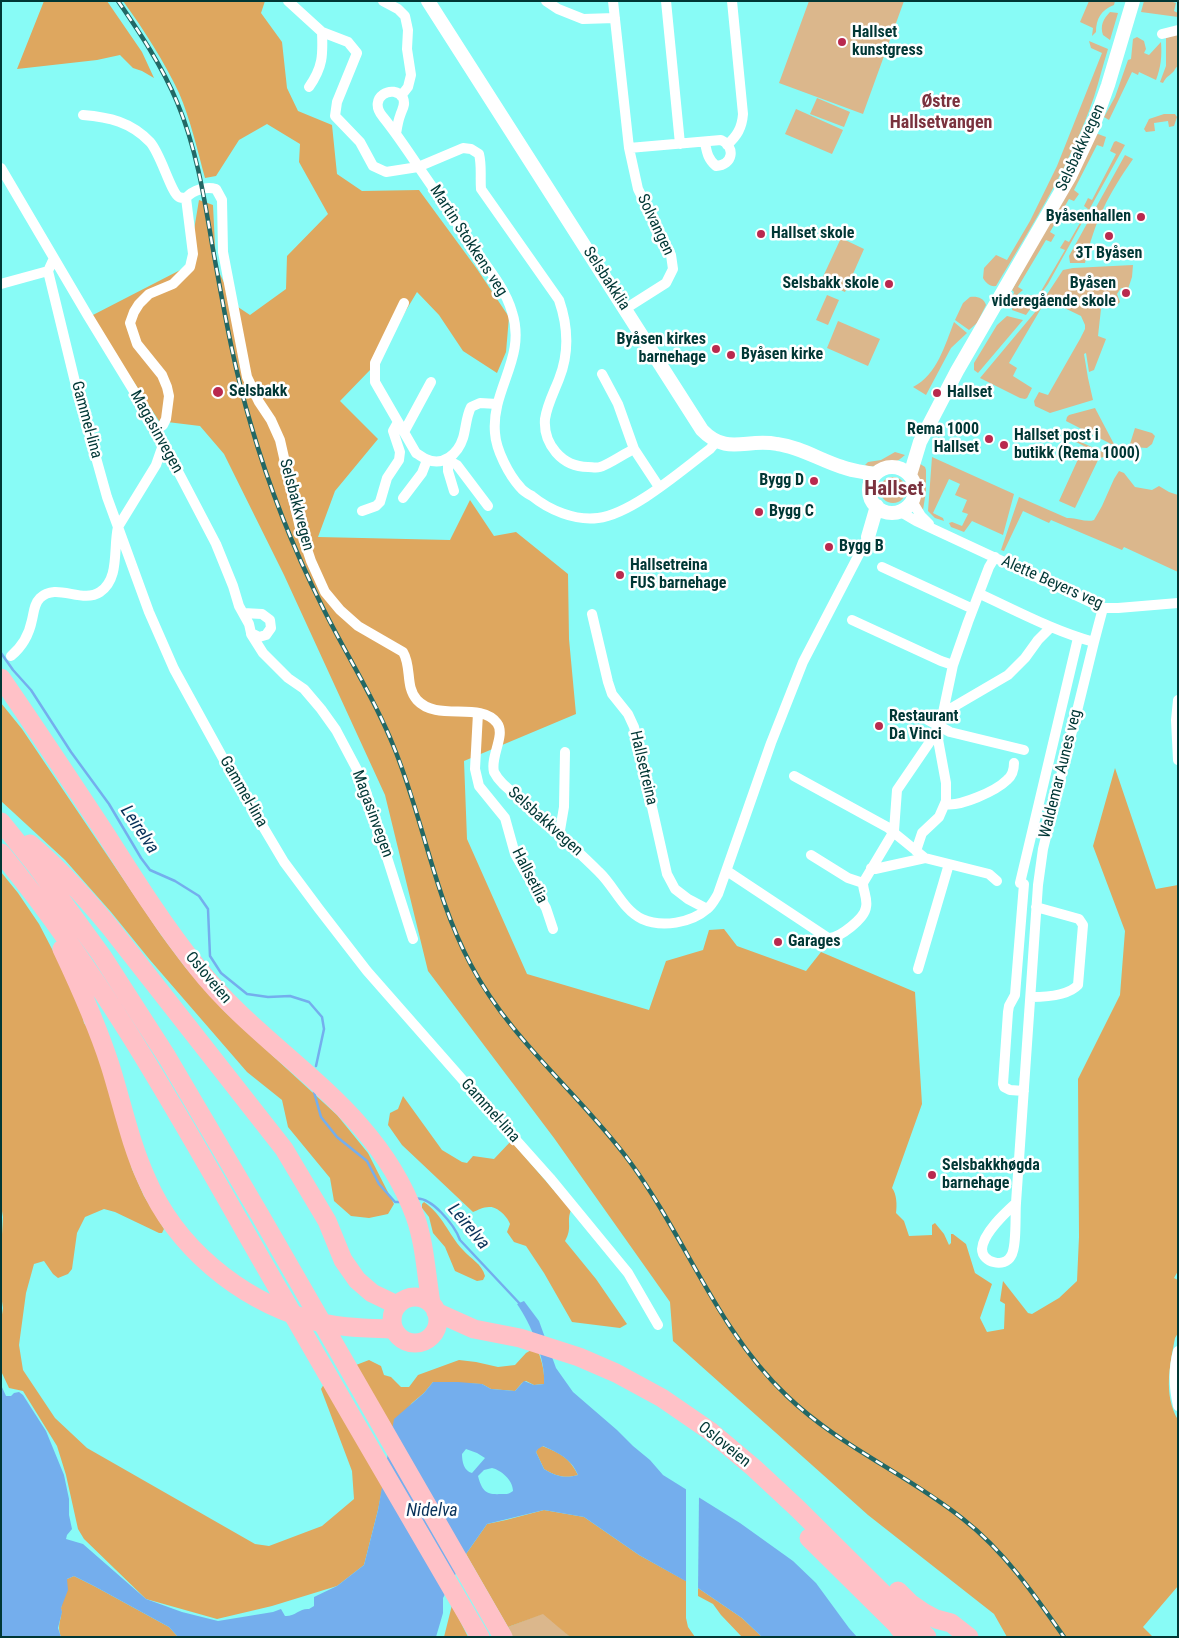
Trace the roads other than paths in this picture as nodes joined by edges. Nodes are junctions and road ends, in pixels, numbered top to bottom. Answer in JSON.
{"nodes":[{"id":1,"x":288,"y":1,"type":"edge"},
{"id":2,"x":383,"y":1,"type":"edge"},
{"id":3,"x":428,"y":1,"type":"edge"},
{"id":4,"x":546,"y":1,"type":"edge"},
{"id":5,"x":613,"y":1,"type":"edge"},
{"id":6,"x":666,"y":1,"type":"edge"},
{"id":7,"x":732,"y":1,"type":"edge"},
{"id":8,"x":1133,"y":1,"type":"edge"},
{"id":9,"x":615,"y":18,"type":"junction"},
{"id":10,"x":1178,"y":30,"type":"edge"},
{"id":11,"x":322,"y":32,"type":"junction"},
{"id":12,"x":1162,"y":34,"type":"dead end"},
{"id":13,"x":309,"y":87,"type":"dead end"},
{"id":14,"x":401,"y":96,"type":"junction"},
{"id":15,"x":83,"y":115,"type":"dead end"},
{"id":16,"x":396,"y":134,"type":"junction"},
{"id":17,"x":705,"y":143,"type":"junction"},
{"id":18,"x":680,"y":144,"type":"junction"},
{"id":19,"x":727,"y":145,"type":"junction"},
{"id":20,"x":629,"y":148,"type":"junction"},
{"id":21,"x":418,"y":167,"type":"junction"},
{"id":22,"x":1,"y":168,"type":"edge"},
{"id":23,"x":186,"y":198,"type":"junction"},
{"id":24,"x":54,"y":258,"type":"junction"},
{"id":25,"x":48,"y":271,"type":"junction"},
{"id":26,"x":1,"y":284,"type":"edge"},
{"id":27,"x":404,"y":303,"type":"dead end"},
{"id":28,"x":625,"y":309,"type":"junction"},
{"id":29,"x":602,"y":374,"type":"dead end"},
{"id":30,"x":431,"y":382,"type":"dead end"},
{"id":31,"x":497,"y":404,"type":"junction"},
{"id":32,"x":398,"y":422,"type":"junction"},
{"id":33,"x":157,"y":430,"type":"junction"},
{"id":34,"x":404,"y":432,"type":"junction"},
{"id":35,"x":716,"y":442,"type":"junction"},
{"id":36,"x":920,"y":442,"type":"junction"},
{"id":37,"x":163,"y":445,"type":"junction"},
{"id":38,"x":634,"y":449,"type":"junction"},
{"id":39,"x":427,"y":460,"type":"junction"},
{"id":40,"x":448,"y":460,"type":"junction"},
{"id":41,"x":897,"y":467,"type":"junction"},
{"id":42,"x":843,"y":468,"type":"junction"},
{"id":43,"x":876,"y":474,"type":"junction"},
{"id":44,"x":910,"y":475,"type":"junction"},
{"id":45,"x":659,"y":487,"type":"junction"},
{"id":46,"x":870,"y":488,"type":"junction"},
{"id":47,"x":454,"y":491,"type":"dead end"},
{"id":48,"x":403,"y":498,"type":"dead end"},
{"id":49,"x":912,"y":502,"type":"junction"},
{"id":50,"x":488,"y":506,"type":"dead end"},
{"id":51,"x":888,"y":510,"type":"junction"},
{"id":52,"x":362,"y":511,"type":"dead end"},
{"id":53,"x":118,"y":527,"type":"junction"},
{"id":54,"x":933,"y":528,"type":"junction"},
{"id":55,"x":868,"y":537,"type":"joint"},
{"id":56,"x":995,"y":558,"type":"junction"},
{"id":57,"x":882,"y":567,"type":"dead end"},
{"id":58,"x":980,"y":594,"type":"junction"},
{"id":59,"x":1178,"y":603,"type":"edge"},
{"id":60,"x":1103,"y":608,"type":"junction"},
{"id":61,"x":973,"y":609,"type":"junction"},
{"id":62,"x":243,"y":613,"type":"junction"},
{"id":63,"x":592,"y":614,"type":"dead end"},
{"id":64,"x":852,"y":620,"type":"dead end"},
{"id":65,"x":1051,"y":627,"type":"junction"},
{"id":66,"x":251,"y":633,"type":"junction"},
{"id":67,"x":1078,"y":638,"type":"junction"},
{"id":68,"x":1094,"y":642,"type":"junction"},
{"id":69,"x":11,"y":656,"type":"dead end"},
{"id":70,"x":953,"y":665,"type":"junction"},
{"id":71,"x":1,"y":678,"type":"edge"},
{"id":72,"x":1178,"y":700,"type":"edge"},
{"id":73,"x":478,"y":713,"type":"junction"},
{"id":74,"x":943,"y":714,"type":"junction"},
{"id":75,"x":928,"y":720,"type":"dead end"},
{"id":76,"x":939,"y":730,"type":"junction"},
{"id":77,"x":1024,"y":750,"type":"dead end"},
{"id":78,"x":565,"y":752,"type":"dead end"},
{"id":79,"x":1178,"y":760,"type":"edge"},
{"id":80,"x":1014,"y":763,"type":"dead end"},
{"id":81,"x":794,"y":776,"type":"dead end"},
{"id":82,"x":945,"y":804,"type":"junction"},
{"id":83,"x":1,"y":821,"type":"edge"},
{"id":84,"x":922,"y":833,"type":"junction"},
{"id":85,"x":897,"y":834,"type":"junction"},
{"id":86,"x":559,"y":836,"type":"junction"},
{"id":87,"x":916,"y":851,"type":"junction"},
{"id":88,"x":1,"y":853,"type":"edge"},
{"id":89,"x":811,"y":855,"type":"dead end"},
{"id":90,"x":925,"y":858,"type":"junction"},
{"id":91,"x":949,"y":864,"type":"junction"},
{"id":92,"x":871,"y":868,"type":"junction"},
{"id":93,"x":727,"y":871,"type":"junction"},
{"id":94,"x":997,"y":881,"type":"dead end"},
{"id":95,"x":863,"y":883,"type":"junction"},
{"id":96,"x":40,"y":903,"type":"junction"},
{"id":97,"x":1036,"y":907,"type":"junction"},
{"id":98,"x":707,"y":909,"type":"junction"},
{"id":99,"x":553,"y":929,"type":"dead end"},
{"id":100,"x":413,"y":939,"type":"dead end"},
{"id":101,"x":918,"y":969,"type":"dead end"},
{"id":102,"x":1031,"y":997,"type":"junction"},
{"id":103,"x":1024,"y":1091,"type":"junction"},
{"id":104,"x":1016,"y":1202,"type":"junction"},
{"id":105,"x":424,"y":1260,"type":"junction"},
{"id":106,"x":404,"y":1301,"type":"junction"},
{"id":107,"x":433,"y":1308,"type":"junction"},
{"id":108,"x":658,"y":1325,"type":"dead end"},
{"id":109,"x":394,"y":1329,"type":"junction"},
{"id":110,"x":474,"y":1329,"type":"junction"},
{"id":111,"x":431,"y":1336,"type":"junction"},
{"id":112,"x":1178,"y":1351,"type":"edge"},
{"id":113,"x":1178,"y":1406,"type":"edge"},
{"id":114,"x":754,"y":1468,"type":"junction"},
{"id":115,"x":926,"y":1629,"type":"edge"},
{"id":116,"x":480,"y":1637,"type":"edge"},
{"id":117,"x":503,"y":1637,"type":"edge"},
{"id":118,"x":906,"y":1637,"type":"edge"},
{"id":119,"x":968,"y":1637,"type":"edge"}],
"edges":[{"from":1,"to":11,"type":"street","name":"Martin Stokkens veg"},
{"from":2,"to":14,"type":"street"},
{"from":3,"to":28,"type":"street","name":"Selsbakklia"},
{"from":4,"to":9,"type":"street"},
{"from":5,"to":9,"type":"street","name":"Solvangen"},
{"from":6,"to":18,"type":"street"},
{"from":7,"to":19,"type":"street"},
{"from":8,"to":36,"type":"street","name":"Selsbakkvegen"},
{"from":9,"to":20,"type":"street","name":"Solvangen"},
{"from":10,"to":12,"type":"street"},
{"from":11,"to":13,"type":"street"},
{"from":11,"to":21,"type":"street","name":"Martin Stokkens veg"},
{"from":14,"to":16,"type":"street"},
{"from":14,"to":16,"type":"street","name":"Martin Stokkens veg"},
{"from":15,"to":23,"type":"street"},
{"from":16,"to":21,"type":"street","name":"Martin Stokkens veg"},
{"from":17,"to":18,"type":"street"},
{"from":17,"to":19,"type":"street"},
{"from":17,"to":19,"type":"street"},
{"from":18,"to":20,"type":"street"},
{"from":20,"to":28,"type":"street","name":"Solvangen"},
{"from":21,"to":31,"type":"street","name":"Martin Stokkens veg"},
{"from":21,"to":38,"type":"street","name":"Martin Stokkens veg"},
{"from":22,"to":24,"type":"street"},
{"from":23,"to":33,"type":"street"},
{"from":23,"to":73,"type":"street","name":"Selsbakkvegen"},
{"from":24,"to":25,"type":"street"},
{"from":24,"to":33,"type":"street","name":"Magasinvegen"},
{"from":25,"to":26,"type":"street"},
{"from":25,"to":53,"type":"street","name":"Gammel-lina"},
{"from":27,"to":32,"type":"street"},
{"from":28,"to":35,"type":"street","name":"Selsbakklia"},
{"from":29,"to":38,"type":"street"},
{"from":30,"to":34,"type":"street"},
{"from":31,"to":40,"type":"street"},
{"from":31,"to":45,"type":"street","name":"Martin Stokkens veg"},
{"from":32,"to":34,"type":"street"},
{"from":32,"to":52,"type":"street"},
{"from":33,"to":37,"type":"street","name":"Magasinvegen"},
{"from":34,"to":39,"type":"street"},
{"from":35,"to":42,"type":"street"},
{"from":35,"to":45,"type":"street","name":"Martin Stokkens veg"},
{"from":36,"to":41,"type":"street","name":"Selsbakkvegen"},
{"from":36,"to":44,"type":"street","name":"Selsbakkvegen"},
{"from":37,"to":53,"type":"street"},
{"from":37,"to":62,"type":"street","name":"Magasinvegen"},
{"from":38,"to":45,"type":"street"},
{"from":39,"to":40,"type":"street"},
{"from":39,"to":48,"type":"street"},
{"from":40,"to":47,"type":"street"},
{"from":40,"to":50,"type":"street"},
{"from":41,"to":43,"type":"street"},
{"from":41,"to":44,"type":"street"},
{"from":42,"to":43,"type":"street"},
{"from":42,"to":46,"type":"street"},
{"from":43,"to":46,"type":"street"},
{"from":44,"to":49,"type":"street"},
{"from":46,"to":51,"type":"street"},
{"from":49,"to":51,"type":"street"},
{"from":49,"to":54,"type":"street","name":"Alette Beyers veg"},
{"from":51,"to":54,"type":"street","name":"Alette Beyers veg"},
{"from":51,"to":55,"type":"street","name":"Selsbakkvegen"},
{"from":53,"to":69,"type":"street"},
{"from":53,"to":108,"type":"street","name":"Gammel-lina"},
{"from":54,"to":56,"type":"street","name":"Alette Beyers veg"},
{"from":55,"to":93,"type":"street","name":"Selsbakkvegen"},
{"from":56,"to":58,"type":"street"},
{"from":56,"to":60,"type":"street","name":"Alette Beyers veg"},
{"from":57,"to":61,"type":"street"},
{"from":58,"to":61,"type":"street"},
{"from":58,"to":65,"type":"street"},
{"from":59,"to":60,"type":"street","name":"Alette Beyers veg"},
{"from":60,"to":68,"type":"street","name":"Waldemar Aunes veg"},
{"from":61,"to":70,"type":"street"},
{"from":62,"to":66,"type":"street","name":"Magasinvegen"},
{"from":62,"to":66,"type":"street"},
{"from":63,"to":98,"type":"street","name":"Hallsetreina"},
{"from":64,"to":70,"type":"street"},
{"from":65,"to":67,"type":"street"},
{"from":65,"to":74,"type":"street"},
{"from":66,"to":100,"type":"street","name":"Magasinvegen"},
{"from":67,"to":68,"type":"street"},
{"from":67,"to":103,"type":"street","name":"Waldemar Aunes veg"},
{"from":68,"to":97,"type":"street","name":"Waldemar Aunes veg"},
{"from":70,"to":74,"type":"street"},
{"from":71,"to":105,"type":"highway","name":"Osloveien"},
{"from":72,"to":79,"type":"street"},
{"from":73,"to":86,"type":"street","name":"Selsbakkvegen"},
{"from":73,"to":99,"type":"street","name":"Hallsetlia"},
{"from":74,"to":76,"type":"street"},
{"from":75,"to":76,"type":"street"},
{"from":76,"to":77,"type":"street"},
{"from":76,"to":82,"type":"street"},
{"from":76,"to":85,"type":"street"},
{"from":78,"to":86,"type":"street"},
{"from":80,"to":82,"type":"street"},
{"from":81,"to":85,"type":"street"},
{"from":82,"to":84,"type":"street"},
{"from":83,"to":106,"type":"highway"},
{"from":83,"to":117,"type":"highway"},
{"from":84,"to":85,"type":"street"},
{"from":84,"to":87,"type":"street"},
{"from":85,"to":87,"type":"street"},
{"from":85,"to":92,"type":"street"},
{"from":86,"to":98,"type":"street","name":"Selsbakkvegen"},
{"from":87,"to":90,"type":"street"},
{"from":88,"to":96,"type":"highway"},
{"from":89,"to":95,"type":"street"},
{"from":90,"to":91,"type":"street"},
{"from":90,"to":92,"type":"street"},
{"from":91,"to":94,"type":"street"},
{"from":91,"to":101,"type":"street"},
{"from":92,"to":95,"type":"street"},
{"from":93,"to":95,"type":"street"},
{"from":93,"to":98,"type":"street","name":"Selsbakkvegen"},
{"from":96,"to":109,"type":"highway"},
{"from":96,"to":116,"type":"highway"},
{"from":97,"to":102,"type":"street","name":"Waldemar Aunes veg"},
{"from":97,"to":102,"type":"street"},
{"from":102,"to":103,"type":"street","name":"Waldemar Aunes veg"},
{"from":103,"to":104,"type":"street","name":"Waldemar Aunes veg"},
{"from":104,"to":104,"type":"street","name":"Waldemar Aunes veg"},
{"from":105,"to":106,"type":"highway","name":"Osloveien"},
{"from":105,"to":107,"type":"highway","name":"Osloveien"},
{"from":106,"to":107,"type":"highway"},
{"from":106,"to":109,"type":"highway"},
{"from":107,"to":110,"type":"highway","name":"Osloveien"},
{"from":107,"to":111,"type":"highway"},
{"from":109,"to":111,"type":"highway"},
{"from":110,"to":111,"type":"highway","name":"Osloveien"},
{"from":110,"to":114,"type":"highway","name":"Osloveien"},
{"from":112,"to":113,"type":"street"},
{"from":114,"to":115,"type":"highway"},
{"from":114,"to":118,"type":"highway"},
{"from":115,"to":119,"type":"highway"}]}
